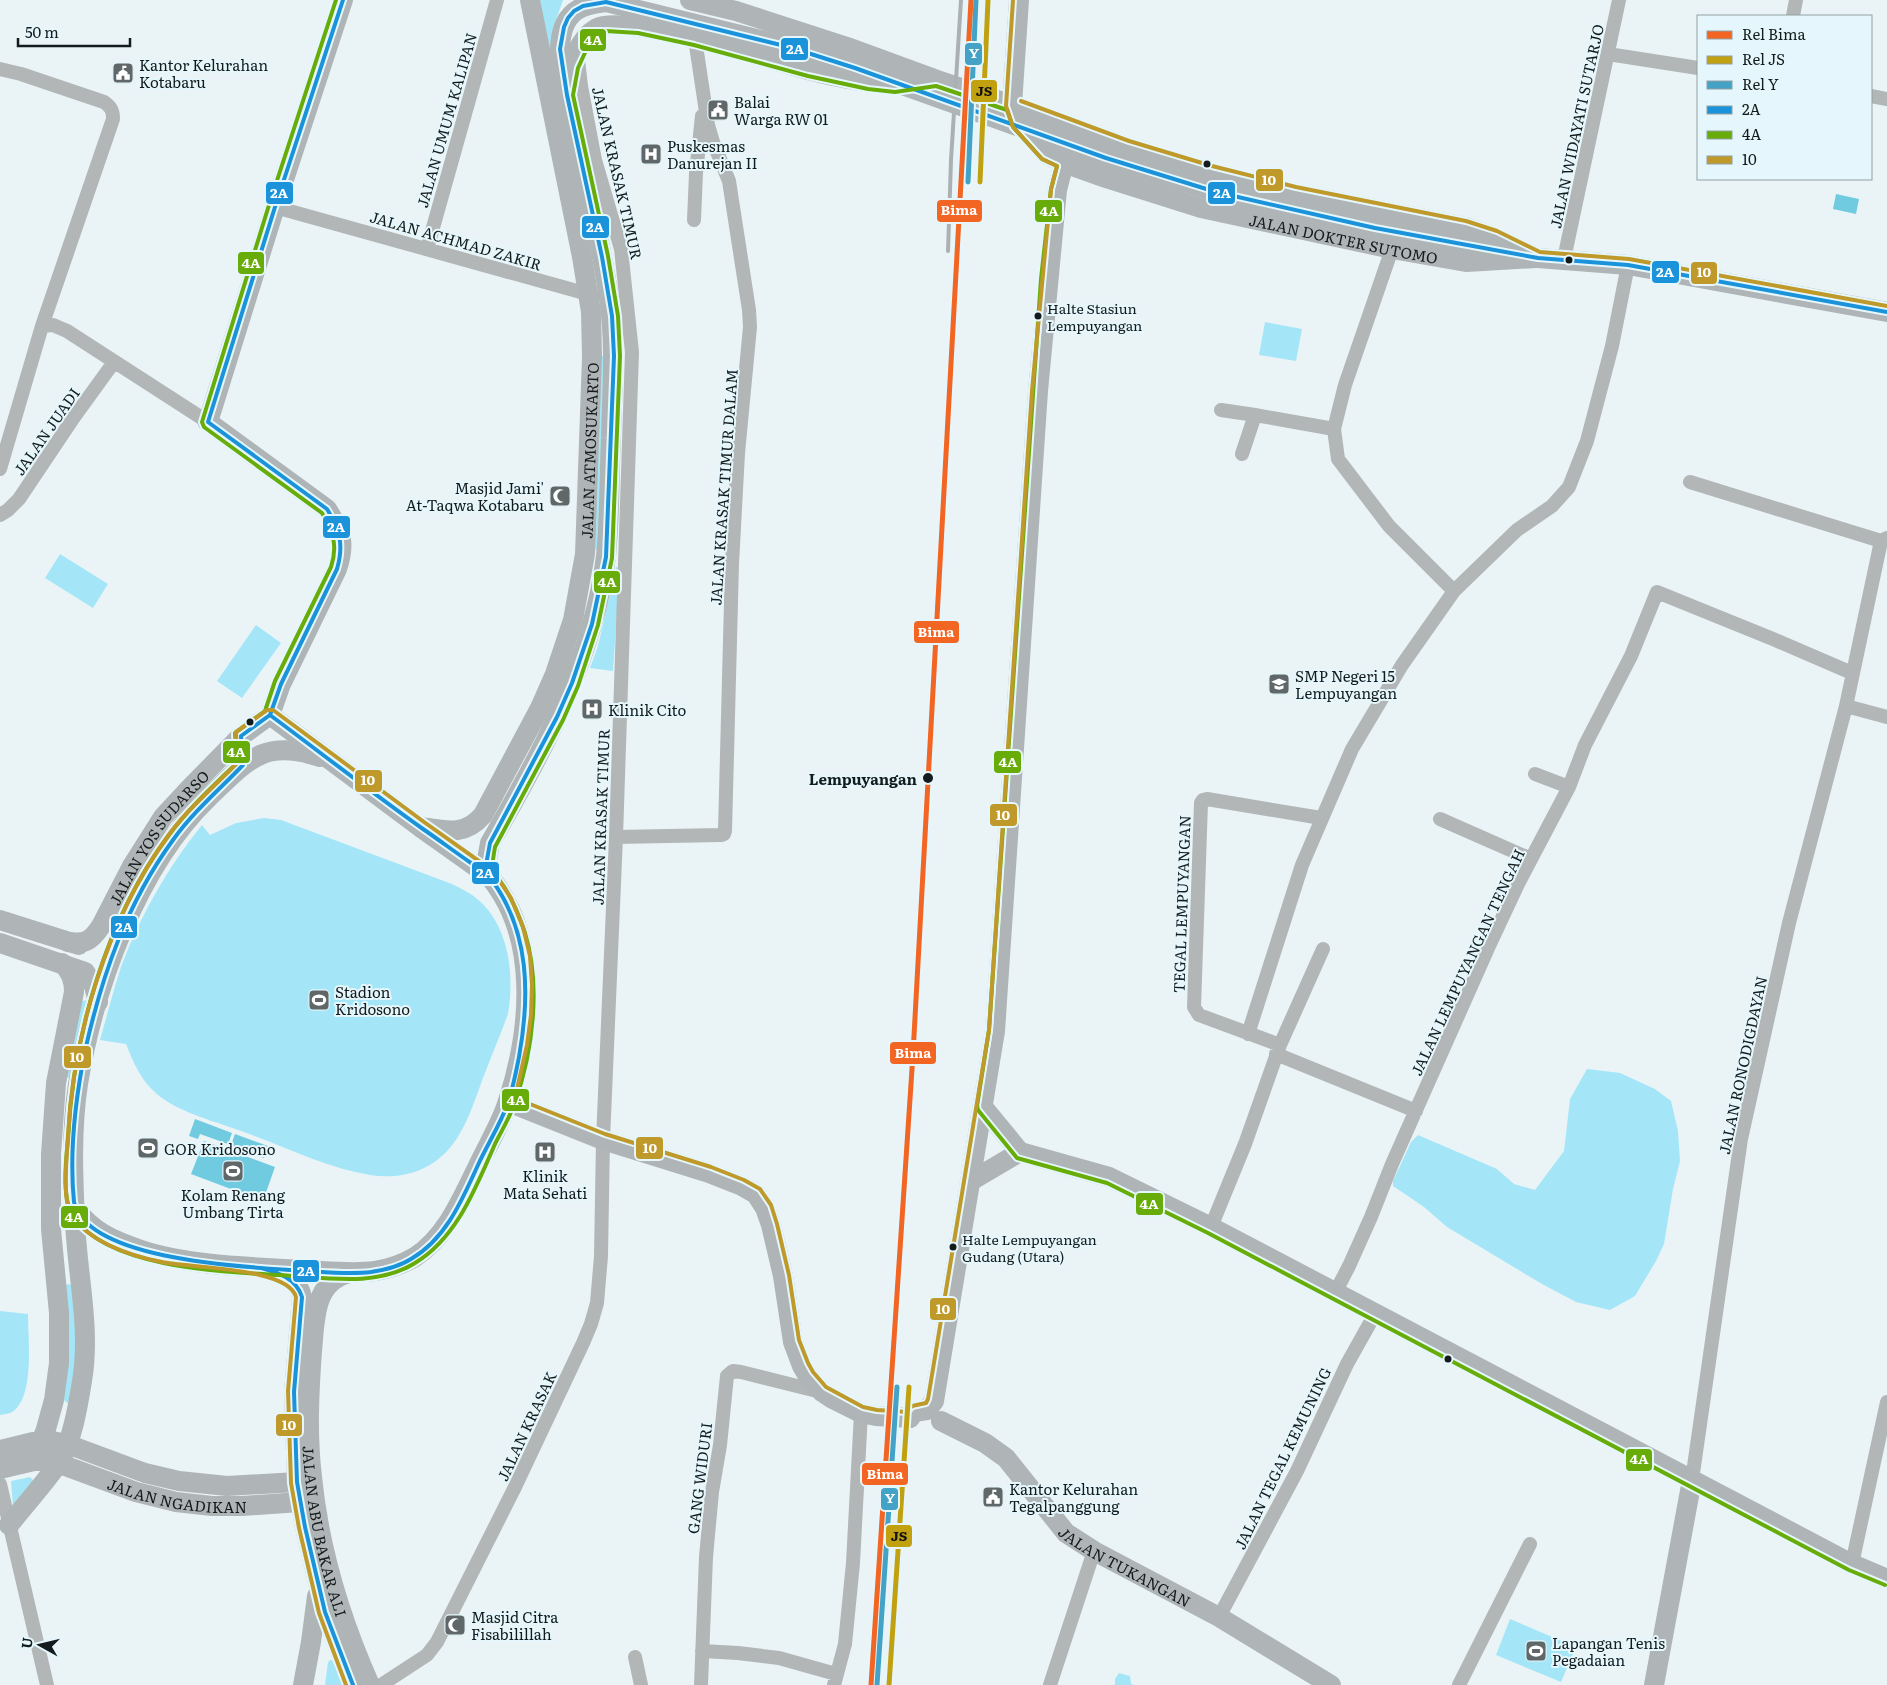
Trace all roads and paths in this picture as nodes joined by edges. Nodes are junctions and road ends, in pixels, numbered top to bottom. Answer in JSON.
{"nodes":[{"id":1,"x":343,"y":0,"type":"edge"},
{"id":2,"x":497,"y":0,"type":"edge"},
{"id":3,"x":530,"y":0,"type":"edge"},
{"id":4,"x":1019,"y":0,"type":"edge"},
{"id":5,"x":1619,"y":0,"type":"edge"},
{"id":6,"x":1796,"y":0,"type":"edge"},
{"id":7,"x":602,"y":1,"type":"edge"},
{"id":8,"x":695,"y":1,"type":"edge"},
{"id":9,"x":1793,"y":15,"type":"edge"},
{"id":10,"x":695,"y":39,"type":"junction"},
{"id":11,"x":577,"y":52,"type":"junction"},
{"id":12,"x":1608,"y":54,"type":"junction"},
{"id":13,"x":876,"y":58,"type":"junction"},
{"id":14,"x":1697,"y":68,"type":"edge"},
{"id":15,"x":0,"y":69,"type":"edge"},
{"id":16,"x":937,"y":80,"type":"junction"},
{"id":17,"x":869,"y":83,"type":"junction"},
{"id":18,"x":567,"y":95,"type":"junction"},
{"id":19,"x":704,"y":95,"type":"junction"},
{"id":20,"x":1872,"y":96,"type":"edge"},
{"id":21,"x":1887,"y":99,"type":"edge"},
{"id":22,"x":1011,"y":114,"type":"junction"},
{"id":23,"x":1107,"y":140,"type":"junction"},
{"id":24,"x":1157,"y":157,"type":"junction"},
{"id":25,"x":1064,"y":163,"type":"junction"},
{"id":26,"x":1148,"y":192,"type":"junction"},
{"id":27,"x":276,"y":208,"type":"junction"},
{"id":28,"x":694,"y":220,"type":"dead end"},
{"id":29,"x":427,"y":249,"type":"junction"},
{"id":30,"x":1392,"y":249,"type":"junction"},
{"id":31,"x":1538,"y":258,"type":"junction"},
{"id":32,"x":1564,"y":260,"type":"junction"},
{"id":33,"x":1628,"y":265,"type":"junction"},
{"id":34,"x":588,"y":294,"type":"junction"},
{"id":35,"x":618,"y":302,"type":"junction"},
{"id":36,"x":1887,"y":312,"type":"edge"},
{"id":37,"x":42,"y":326,"type":"junction"},
{"id":38,"x":114,"y":362,"type":"junction"},
{"id":39,"x":1221,"y":410,"type":"dead end"},
{"id":40,"x":1255,"y":415,"type":"junction"},
{"id":41,"x":208,"y":422,"type":"junction"},
{"id":42,"x":1334,"y":429,"type":"junction"},
{"id":43,"x":1242,"y":454,"type":"dead end"},
{"id":44,"x":0,"y":469,"type":"edge"},
{"id":45,"x":1690,"y":482,"type":"dead end"},
{"id":46,"x":0,"y":515,"type":"edge"},
{"id":47,"x":1884,"y":539,"type":"edge"},
{"id":48,"x":585,"y":554,"type":"junction"},
{"id":49,"x":615,"y":558,"type":"junction"},
{"id":50,"x":1454,"y":592,"type":"junction"},
{"id":51,"x":576,"y":644,"type":"junction"},
{"id":52,"x":1852,"y":674,"type":"junction"},
{"id":53,"x":1846,"y":706,"type":"junction"},
{"id":54,"x":548,"y":712,"type":"junction"},
{"id":55,"x":270,"y":715,"type":"junction"},
{"id":56,"x":1887,"y":717,"type":"edge"},
{"id":57,"x":333,"y":762,"type":"junction"},
{"id":58,"x":1535,"y":774,"type":"dead end"},
{"id":59,"x":1569,"y":787,"type":"junction"},
{"id":60,"x":1321,"y":818,"type":"junction"},
{"id":61,"x":1440,"y":819,"type":"dead end"},
{"id":62,"x":420,"y":827,"type":"junction"},
{"id":63,"x":616,"y":837,"type":"junction"},
{"id":64,"x":1531,"y":859,"type":"junction"},
{"id":65,"x":489,"y":876,"type":"junction"},
{"id":66,"x":0,"y":920,"type":"edge"},
{"id":67,"x":122,"y":931,"type":"junction"},
{"id":68,"x":68,"y":942,"type":"junction"},
{"id":69,"x":0,"y":944,"type":"edge"},
{"id":70,"x":1323,"y":949,"type":"dead end"},
{"id":71,"x":62,"y":963,"type":"junction"},
{"id":72,"x":98,"y":1002,"type":"junction"},
{"id":73,"x":1248,"y":1034,"type":"junction"},
{"id":74,"x":1278,"y":1049,"type":"junction"},
{"id":75,"x":56,"y":1083,"type":"junction"},
{"id":76,"x":78,"y":1086,"type":"junction"},
{"id":77,"x":508,"y":1102,"type":"junction"},
{"id":78,"x":983,"y":1107,"type":"junction"},
{"id":79,"x":1416,"y":1111,"type":"junction"},
{"id":80,"x":603,"y":1140,"type":"junction"},
{"id":81,"x":1020,"y":1152,"type":"junction"},
{"id":82,"x":979,"y":1176,"type":"junction"},
{"id":83,"x":74,"y":1206,"type":"junction"},
{"id":84,"x":1211,"y":1227,"type":"junction"},
{"id":85,"x":261,"y":1268,"type":"junction"},
{"id":86,"x":355,"y":1272,"type":"junction"},
{"id":87,"x":1336,"y":1293,"type":"junction"},
{"id":88,"x":1375,"y":1314,"type":"junction"},
{"id":89,"x":822,"y":1392,"type":"junction"},
{"id":90,"x":1887,"y":1402,"type":"edge"},
{"id":91,"x":861,"y":1413,"type":"junction"},
{"id":92,"x":910,"y":1418,"type":"junction"},
{"id":93,"x":941,"y":1420,"type":"junction"},
{"id":94,"x":42,"y":1440,"type":"junction"},
{"id":95,"x":67,"y":1444,"type":"junction"},
{"id":96,"x":0,"y":1450,"type":"edge"},
{"id":97,"x":34,"y":1461,"type":"junction"},
{"id":98,"x":58,"y":1463,"type":"junction"},
{"id":99,"x":0,"y":1469,"type":"edge"},
{"id":100,"x":1692,"y":1480,"type":"junction"},
{"id":101,"x":179,"y":1481,"type":"junction"},
{"id":102,"x":0,"y":1484,"type":"edge"},
{"id":103,"x":299,"y":1492,"type":"junction"},
{"id":104,"x":176,"y":1502,"type":"junction"},
{"id":105,"x":10,"y":1525,"type":"junction"},
{"id":106,"x":1530,"y":1544,"type":"dead end"},
{"id":107,"x":1094,"y":1551,"type":"junction"},
{"id":108,"x":1852,"y":1564,"type":"junction"},
{"id":109,"x":1887,"y":1579,"type":"edge"},
{"id":110,"x":318,"y":1585,"type":"junction"},
{"id":111,"x":1219,"y":1617,"type":"junction"},
{"id":112,"x":702,"y":1651,"type":"junction"},
{"id":113,"x":635,"y":1658,"type":"dead end"},
{"id":114,"x":835,"y":1680,"type":"edge"},
{"id":115,"x":47,"y":1685,"type":"edge"},
{"id":116,"x":303,"y":1685,"type":"edge"},
{"id":117,"x":353,"y":1685,"type":"edge"},
{"id":118,"x":370,"y":1685,"type":"edge"},
{"id":119,"x":381,"y":1685,"type":"edge"},
{"id":120,"x":641,"y":1685,"type":"edge"},
{"id":121,"x":701,"y":1685,"type":"edge"},
{"id":122,"x":1050,"y":1685,"type":"edge"},
{"id":123,"x":1331,"y":1685,"type":"edge"},
{"id":124,"x":1459,"y":1685,"type":"edge"},
{"id":125,"x":1654,"y":1685,"type":"edge"}],
"edges":[{"from":1,"to":27,"type":"main road"},
{"from":2,"to":29,"type":"street","name":"JALAN UMUM KALIPAN"},
{"from":3,"to":34,"type":"main road","name":"JALAN ATMOSUKARTO"},
{"from":4,"to":22,"type":"main road"},
{"from":5,"to":12,"type":"street","name":"JALAN WIDAYATI SUTARJO"},
{"from":6,"to":9,"type":"street"},
{"from":7,"to":18,"type":"main road","name":"JALAN ATMOSUKARTO"},
{"from":7,"to":22,"type":"main road","bridge":true},
{"from":8,"to":13,"type":"main road"},
{"from":10,"to":11,"type":"main road"},
{"from":10,"to":17,"type":"main road"},
{"from":10,"to":19,"type":"street","name":"JALAN KRASAK TIMUR DALAM"},
{"from":11,"to":18,"type":"main road","name":"JALAN ATMOSUKARTO"},
{"from":11,"to":35,"type":"street","name":"JALAN KRASAK TIMUR"},
{"from":12,"to":14,"type":"street"},
{"from":12,"to":32,"type":"street","name":"JALAN WIDAYATI SUTARJO"},
{"from":13,"to":16,"type":"main road"},
{"from":13,"to":17,"type":"main road"},
{"from":15,"to":37,"type":"street","name":"JALAN JUADI"},
{"from":16,"to":17,"type":"main road"},
{"from":16,"to":22,"type":"main road"},
{"from":18,"to":35,"type":"main road","name":"JALAN ATMOSUKARTO"},
{"from":19,"to":28,"type":"street"},
{"from":19,"to":63,"type":"street","name":"JALAN KRASAK TIMUR DALAM"},
{"from":20,"to":21,"type":"street"},
{"from":22,"to":23,"type":"main road","name":"JALAN DOKTER SUTOMO"},
{"from":22,"to":25,"type":"main road","name":"JALAN DOKTER SUTOMO"},
{"from":22,"to":31,"type":"main road","name":"JALAN DOKTER SUTOMO","bridge":true},
{"from":23,"to":24,"type":"main road","name":"JALAN DOKTER SUTOMO"},
{"from":23,"to":25,"type":"main road"},
{"from":24,"to":26,"type":"main road"},
{"from":24,"to":31,"type":"main road","name":"JALAN DOKTER SUTOMO"},
{"from":25,"to":26,"type":"main road","name":"JALAN DOKTER SUTOMO"},
{"from":25,"to":78,"type":"main road"},
{"from":26,"to":30,"type":"main road","name":"JALAN DOKTER SUTOMO"},
{"from":27,"to":29,"type":"street","name":"JALAN ACHMAD ZAKIR"},
{"from":27,"to":41,"type":"main road"},
{"from":29,"to":34,"type":"street","name":"JALAN ACHMAD ZAKIR"},
{"from":30,"to":31,"type":"main road","name":"JALAN DOKTER SUTOMO"},
{"from":30,"to":42,"type":"street"},
{"from":31,"to":32,"type":"main road","name":"JALAN DOKTER SUTOMO"},
{"from":32,"to":33,"type":"main road","name":"JALAN DOKTER SUTOMO"},
{"from":33,"to":36,"type":"main road","name":"JALAN DOKTER SUTOMO"},
{"from":33,"to":50,"type":"street"},
{"from":34,"to":35,"type":"street","name":"JALAN ACHMAD ZAKIR"},
{"from":34,"to":48,"type":"main road","name":"JALAN ATMOSUKARTO"},
{"from":35,"to":49,"type":"main road","name":"JALAN ATMOSUKARTO"},
{"from":37,"to":38,"type":"street"},
{"from":37,"to":44,"type":"street","name":"JALAN JUADI"},
{"from":38,"to":41,"type":"street"},
{"from":38,"to":46,"type":"street","name":"JALAN JUADI"},
{"from":39,"to":40,"type":"street"},
{"from":40,"to":42,"type":"street"},
{"from":40,"to":43,"type":"street"},
{"from":41,"to":55,"type":"main road"},
{"from":42,"to":50,"type":"street"},
{"from":45,"to":47,"type":"street"},
{"from":47,"to":52,"type":"street","name":"JALAN RONODIGDAYAN"},
{"from":48,"to":49,"type":"main road"},
{"from":48,"to":51,"type":"main road","name":"JALAN ATMOSUKARTO"},
{"from":49,"to":51,"type":"main road","name":"JALAN ATMOSUKARTO"},
{"from":49,"to":63,"type":"street","name":"JALAN KRASAK TIMUR"},
{"from":50,"to":60,"type":"street"},
{"from":51,"to":54,"type":"main road","name":"JALAN ATMOSUKARTO"},
{"from":52,"to":53,"type":"street","name":"JALAN RONODIGDAYAN"},
{"from":52,"to":59,"type":"street","name":"JALAN LEMPUYANGAN TENGAH"},
{"from":53,"to":56,"type":"street"},
{"from":53,"to":100,"type":"street","name":"JALAN RONODIGDAYAN"},
{"from":54,"to":62,"type":"main road","name":"JALAN ATMOSUKARTO"},
{"from":54,"to":65,"type":"main road","name":"JALAN ATMOSUKARTO"},
{"from":55,"to":57,"type":"main road"},
{"from":55,"to":68,"type":"main road","name":"JALAN YOS SUDARSO"},
{"from":57,"to":62,"type":"main road"},
{"from":57,"to":67,"type":"main road","name":"JALAN YOS SUDARSO"},
{"from":58,"to":59,"type":"street"},
{"from":59,"to":64,"type":"street","name":"JALAN LEMPUYANGAN TENGAH"},
{"from":60,"to":73,"type":"street"},
{"from":60,"to":73,"type":"street","name":"TEGAL LEMPUYANGAN"},
{"from":61,"to":64,"type":"street"},
{"from":62,"to":65,"type":"main road"},
{"from":63,"to":80,"type":"street","name":"JALAN KRASAK TIMUR"},
{"from":64,"to":79,"type":"street","name":"JALAN LEMPUYANGAN TENGAH"},
{"from":65,"to":77,"type":"main road"},
{"from":66,"to":68,"type":"main road"},
{"from":67,"to":68,"type":"main road"},
{"from":67,"to":72,"type":"main road","name":"JALAN YOS SUDARSO"},
{"from":69,"to":71,"type":"main road"},
{"from":70,"to":74,"type":"street"},
{"from":71,"to":72,"type":"main road"},
{"from":71,"to":75,"type":"main road"},
{"from":72,"to":76,"type":"main road","name":"JALAN YOS SUDARSO"},
{"from":73,"to":74,"type":"street"},
{"from":74,"to":79,"type":"street"},
{"from":74,"to":84,"type":"street"},
{"from":75,"to":76,"type":"main road"},
{"from":75,"to":94,"type":"main road"},
{"from":76,"to":83,"type":"main road","name":"JALAN YOS SUDARSO"},
{"from":77,"to":80,"type":"main road"},
{"from":77,"to":86,"type":"main road"},
{"from":78,"to":81,"type":"main road"},
{"from":78,"to":82,"type":"main road"},
{"from":79,"to":87,"type":"street","name":"JALAN LEMPUYANGAN TENGAH"},
{"from":80,"to":89,"type":"main road"},
{"from":80,"to":119,"type":"street","name":"JALAN KRASAK"},
{"from":81,"to":82,"type":"main road"},
{"from":81,"to":84,"type":"main road"},
{"from":82,"to":92,"type":"main road"},
{"from":82,"to":93,"type":"main road"},
{"from":83,"to":85,"type":"main road"},
{"from":83,"to":95,"type":"main road","name":"JALAN YOS SUDARSO"},
{"from":84,"to":87,"type":"main road"},
{"from":85,"to":86,"type":"main road"},
{"from":85,"to":103,"type":"main road","name":"JALAN ABU BAKAR ALI"},
{"from":86,"to":118,"type":"main road","name":"JALAN ABU BAKAR ALI"},
{"from":87,"to":88,"type":"main road"},
{"from":88,"to":100,"type":"main road"},
{"from":88,"to":111,"type":"street","name":"JALAN TEGAL KEMUNING"},
{"from":89,"to":91,"type":"main road"},
{"from":89,"to":112,"type":"street","name":"GANG WIDURI"},
{"from":90,"to":108,"type":"street"},
{"from":91,"to":92,"type":"main road"},
{"from":91,"to":114,"type":"street"},
{"from":92,"to":93,"type":"main road"},
{"from":93,"to":107,"type":"main road","name":"JALAN TUKANGAN"},
{"from":94,"to":95,"type":"main road","name":"JALAN NGADIKAN"},
{"from":94,"to":96,"type":"main road"},
{"from":94,"to":97,"type":"main road"},
{"from":95,"to":98,"type":"main road","name":"JALAN YOS SUDARSO"},
{"from":95,"to":101,"type":"main road","name":"JALAN NGADIKAN"},
{"from":97,"to":98,"type":"main road","name":"JALAN NGADIKAN"},
{"from":97,"to":99,"type":"main road","name":"JALAN NGADIKAN"},
{"from":98,"to":104,"type":"main road","name":"JALAN NGADIKAN"},
{"from":98,"to":105,"type":"main road","name":"JALAN YOS SUDARSO"},
{"from":100,"to":108,"type":"main road"},
{"from":100,"to":125,"type":"main road"},
{"from":101,"to":103,"type":"main road","name":"JALAN NGADIKAN"},
{"from":101,"to":104,"type":"main road"},
{"from":102,"to":105,"type":"street"},
{"from":103,"to":104,"type":"main road","name":"JALAN NGADIKAN"},
{"from":103,"to":110,"type":"main road","name":"JALAN ABU BAKAR ALI"},
{"from":105,"to":115,"type":"street"},
{"from":106,"to":124,"type":"street"},
{"from":107,"to":111,"type":"main road","name":"JALAN TUKANGAN"},
{"from":107,"to":122,"type":"street"},
{"from":108,"to":109,"type":"main road"},
{"from":110,"to":116,"type":"main road"},
{"from":110,"to":117,"type":"main road","name":"JALAN ABU BAKAR ALI"},
{"from":111,"to":123,"type":"main road","name":"JALAN TUKANGAN"},
{"from":112,"to":114,"type":"street"},
{"from":112,"to":121,"type":"street","name":"GANG WIDURI"},
{"from":113,"to":120,"type":"street"}]}
